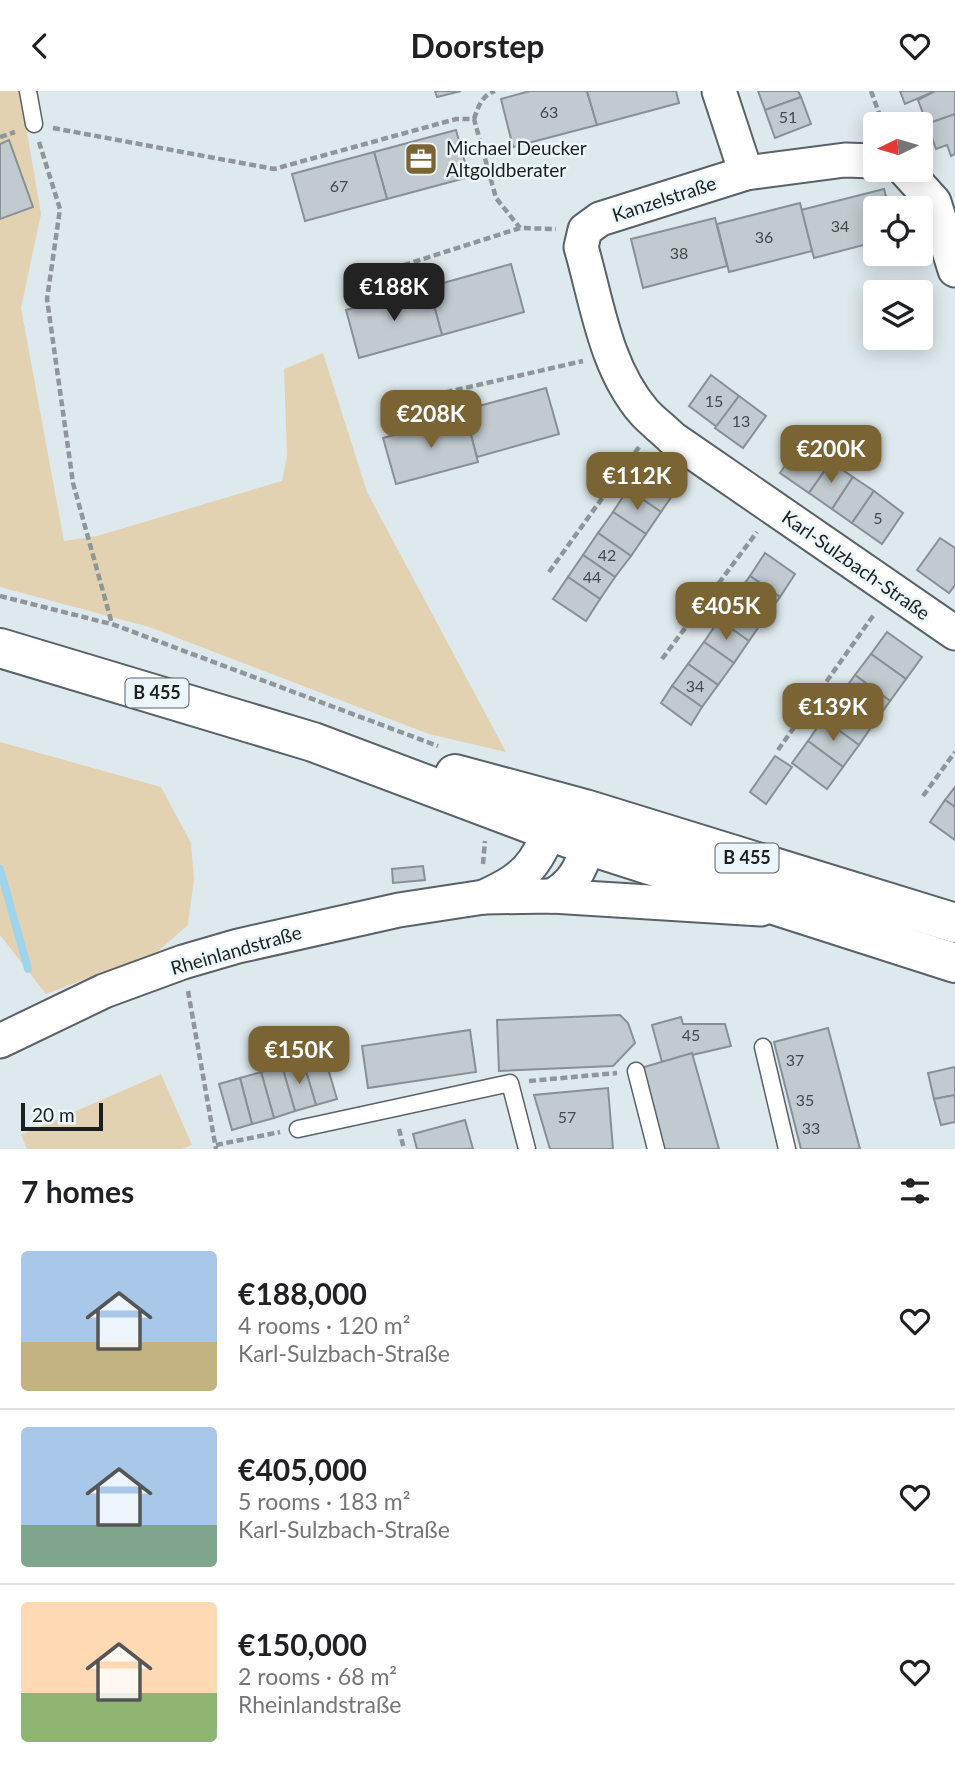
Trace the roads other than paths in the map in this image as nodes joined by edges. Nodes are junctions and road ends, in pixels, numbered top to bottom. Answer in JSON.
{"nodes":[{"id":1,"x":28,"y":91,"type":"edge"},
{"id":2,"x":719,"y":91,"type":"edge"},
{"id":3,"x":34,"y":124,"type":"road end"},
{"id":4,"x":863,"y":161,"type":"edge"},
{"id":5,"x":746,"y":173,"type":"junction"},
{"id":6,"x":918,"y":182,"type":"edge"},
{"id":7,"x":949,"y":222,"type":"edge"},
{"id":8,"x":585,"y":230,"type":"joint"},
{"id":9,"x":955,"y":270,"type":"edge"},
{"id":10,"x":955,"y":633,"type":"edge"},
{"id":11,"x":0,"y":647,"type":"edge"},
{"id":12,"x":313,"y":742,"type":"junction"},
{"id":13,"x":586,"y":827,"type":"junction"},
{"id":14,"x":547,"y":831,"type":"junction"},
{"id":15,"x":552,"y":896,"type":"junction"},
{"id":16,"x":484,"y":897,"type":"junction"},
{"id":17,"x":802,"y":912,"type":"junction"},
{"id":18,"x":955,"y":923,"type":"edge"},
{"id":19,"x":955,"y":963,"type":"edge"},
{"id":20,"x":0,"y":1041,"type":"edge"},
{"id":21,"x":763,"y":1047,"type":"dead end"},
{"id":22,"x":636,"y":1071,"type":"road end"},
{"id":23,"x":298,"y":1129,"type":"road end"},
{"id":24,"x":527,"y":1149,"type":"edge"},
{"id":25,"x":656,"y":1149,"type":"edge"},
{"id":26,"x":787,"y":1149,"type":"edge"}],
"edges":[{"from":1,"to":3,"type":"lane"},
{"from":2,"to":5,"type":"street"},
{"from":4,"to":5,"type":"street","name":"Kanzelstraße"},
{"from":5,"to":8,"type":"street","name":"Kanzelstraße"},
{"from":6,"to":7,"type":"street"},
{"from":7,"to":9,"type":"street"},
{"from":8,"to":10,"type":"street","name":"Karl-Sulzbach-Straße"},
{"from":11,"to":12,"type":"main road","number":"B 455"},
{"from":12,"to":13,"type":"main road","number":"B 455"},
{"from":12,"to":14,"type":"main road","number":"B 455"},
{"from":13,"to":14,"type":"main road","number":"B 455"},
{"from":13,"to":15,"type":"street"},
{"from":13,"to":17,"type":"main road","number":"B 455"},
{"from":13,"to":18,"type":"main road","number":"B 455"},
{"from":14,"to":16,"type":"street","name":"Rheinlandstraße"},
{"from":15,"to":16,"type":"street","name":"Rheinlandstraße"},
{"from":15,"to":17,"type":"street","name":"Rheinlandstraße"},
{"from":16,"to":20,"type":"street","name":"Rheinlandstraße"},
{"from":17,"to":19,"type":"main road","number":"B 455"},
{"from":21,"to":26,"type":"lane"},
{"from":22,"to":25,"type":"lane"},
{"from":23,"to":24,"type":"lane"}]}
